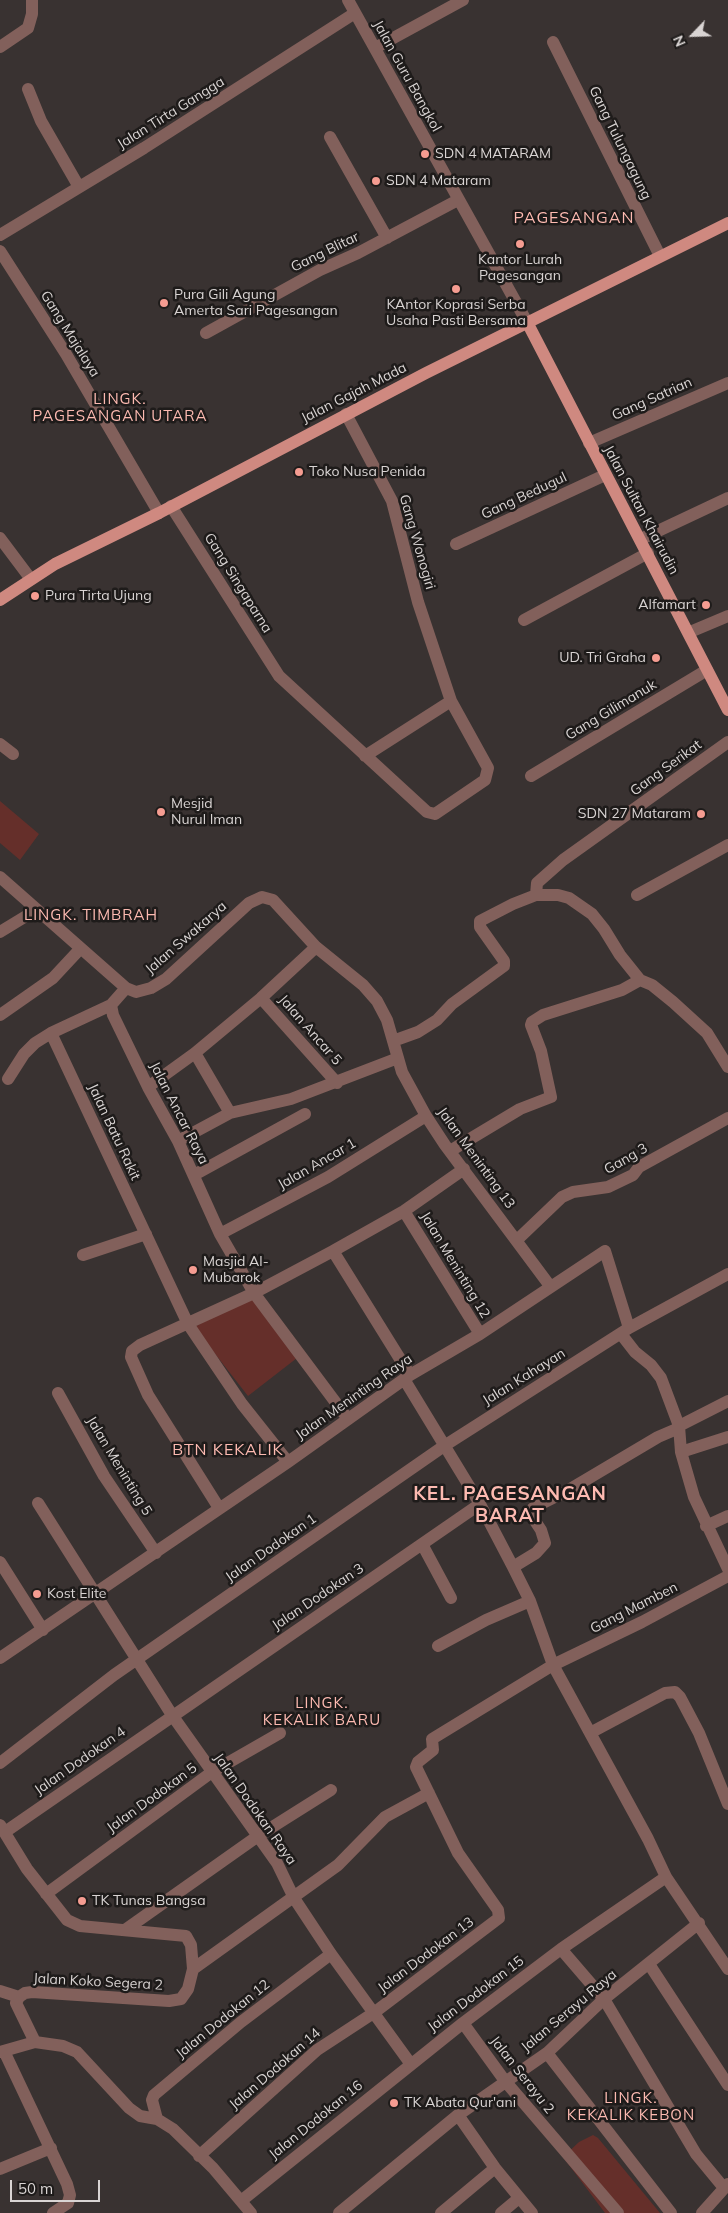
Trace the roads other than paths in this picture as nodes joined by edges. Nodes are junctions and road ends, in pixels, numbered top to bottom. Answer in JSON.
{"nodes":[{"id":1,"x":32,"y":0,"type":"edge"},
{"id":2,"x":348,"y":0,"type":"edge"},
{"id":3,"x":463,"y":0,"type":"edge"},
{"id":4,"x":355,"y":13,"type":"junction"},
{"id":5,"x":553,"y":42,"type":"dead end"},
{"id":6,"x":0,"y":47,"type":"edge"},
{"id":7,"x":375,"y":48,"type":"junction"},
{"id":8,"x":28,"y":89,"type":"dead end"},
{"id":9,"x":330,"y":137,"type":"dead end"},
{"id":10,"x":79,"y":187,"type":"junction"},
{"id":11,"x":458,"y":200,"type":"junction"},
{"id":12,"x":728,"y":223,"type":"edge"},
{"id":13,"x":0,"y":235,"type":"edge"},
{"id":14,"x":387,"y":238,"type":"junction"},
{"id":15,"x":0,"y":251,"type":"edge"},
{"id":16,"x":660,"y":256,"type":"junction"},
{"id":17,"x":528,"y":324,"type":"junction"},
{"id":18,"x":206,"y":333,"type":"dead end"},
{"id":19,"x":728,"y":383,"type":"edge"},
{"id":20,"x":346,"y":414,"type":"junction"},
{"id":21,"x":589,"y":444,"type":"junction"},
{"id":22,"x":605,"y":475,"type":"junction"},
{"id":23,"x":728,"y":498,"type":"edge"},
{"id":24,"x":171,"y":506,"type":"junction"},
{"id":25,"x":159,"y":513,"type":"junction"},
{"id":26,"x":0,"y":538,"type":"edge"},
{"id":27,"x":641,"y":539,"type":"junction"},
{"id":28,"x":456,"y":544,"type":"dead end"},
{"id":29,"x":648,"y":553,"type":"junction"},
{"id":30,"x":30,"y":578,"type":"junction"},
{"id":31,"x":0,"y":600,"type":"edge"},
{"id":32,"x":728,"y":616,"type":"edge"},
{"id":33,"x":524,"y":620,"type":"dead end"},
{"id":34,"x":690,"y":632,"type":"junction"},
{"id":35,"x":707,"y":670,"type":"junction"},
{"id":36,"x":451,"y":701,"type":"junction"},
{"id":37,"x":726,"y":702,"type":"edge"},
{"id":38,"x":728,"y":742,"type":"edge"},
{"id":39,"x":0,"y":744,"type":"edge"},
{"id":40,"x":13,"y":754,"type":"dead end"},
{"id":41,"x":365,"y":756,"type":"junction"},
{"id":42,"x":531,"y":776,"type":"dead end"},
{"id":43,"x":728,"y":845,"type":"edge"},
{"id":44,"x":0,"y":877,"type":"edge"},
{"id":45,"x":536,"y":895,"type":"junction"},
{"id":46,"x":636,"y":896,"type":"dead end"},
{"id":47,"x":279,"y":905,"type":"joint"},
{"id":48,"x":36,"y":910,"type":"junction"},
{"id":49,"x":0,"y":932,"type":"edge"},
{"id":50,"x":316,"y":947,"type":"junction"},
{"id":51,"x":80,"y":949,"type":"junction"},
{"id":52,"x":640,"y":980,"type":"junction"},
{"id":53,"x":126,"y":988,"type":"junction"},
{"id":54,"x":262,"y":998,"type":"junction"},
{"id":55,"x":111,"y":1005,"type":"junction"},
{"id":56,"x":0,"y":1015,"type":"edge"},
{"id":57,"x":51,"y":1034,"type":"junction"},
{"id":58,"x":393,"y":1041,"type":"junction"},
{"id":59,"x":195,"y":1053,"type":"junction"},
{"id":60,"x":398,"y":1058,"type":"junction"},
{"id":61,"x":728,"y":1067,"type":"edge"},
{"id":62,"x":8,"y":1079,"type":"dead end"},
{"id":63,"x":336,"y":1083,"type":"junction"},
{"id":64,"x":148,"y":1087,"type":"junction"},
{"id":65,"x":230,"y":1113,"type":"junction"},
{"id":66,"x":305,"y":1114,"type":"dead end"},
{"id":67,"x":426,"y":1116,"type":"junction"},
{"id":68,"x":728,"y":1118,"type":"edge"},
{"id":69,"x":178,"y":1141,"type":"junction"},
{"id":70,"x":450,"y":1151,"type":"junction"},
{"id":71,"x":464,"y":1169,"type":"junction"},
{"id":72,"x":194,"y":1175,"type":"junction"},
{"id":73,"x":404,"y":1211,"type":"junction"},
{"id":74,"x":146,"y":1234,"type":"junction"},
{"id":75,"x":220,"y":1234,"type":"junction"},
{"id":76,"x":517,"y":1240,"type":"junction"},
{"id":77,"x":333,"y":1251,"type":"junction"},
{"id":78,"x":83,"y":1255,"type":"dead end"},
{"id":79,"x":728,"y":1274,"type":"edge"},
{"id":80,"x":550,"y":1286,"type":"junction"},
{"id":81,"x":254,"y":1293,"type":"junction"},
{"id":82,"x":188,"y":1324,"type":"junction"},
{"id":83,"x":625,"y":1331,"type":"junction"},
{"id":84,"x":480,"y":1334,"type":"junction"},
{"id":85,"x":407,"y":1377,"type":"junction"},
{"id":86,"x":58,"y":1393,"type":"dead end"},
{"id":87,"x":728,"y":1401,"type":"edge"},
{"id":88,"x":348,"y":1419,"type":"junction"},
{"id":89,"x":679,"y":1427,"type":"junction"},
{"id":90,"x":728,"y":1437,"type":"edge"},
{"id":91,"x":444,"y":1446,"type":"junction"},
{"id":92,"x":681,"y":1452,"type":"junction"},
{"id":93,"x":288,"y":1462,"type":"junction"},
{"id":94,"x":38,"y":1503,"type":"dead end"},
{"id":95,"x":480,"y":1504,"type":"junction"},
{"id":96,"x":219,"y":1508,"type":"junction"},
{"id":97,"x":728,"y":1516,"type":"edge"},
{"id":98,"x":706,"y":1526,"type":"junction"},
{"id":99,"x":422,"y":1544,"type":"junction"},
{"id":100,"x":156,"y":1553,"type":"junction"},
{"id":101,"x":0,"y":1562,"type":"edge"},
{"id":102,"x":513,"y":1567,"type":"junction"},
{"id":103,"x":728,"y":1569,"type":"edge"},
{"id":104,"x":728,"y":1576,"type":"edge"},
{"id":105,"x":94,"y":1594,"type":"junction"},
{"id":106,"x":451,"y":1598,"type":"dead end"},
{"id":107,"x":530,"y":1601,"type":"junction"},
{"id":108,"x":43,"y":1630,"type":"junction"},
{"id":109,"x":438,"y":1646,"type":"dead end"},
{"id":110,"x":0,"y":1658,"type":"edge"},
{"id":111,"x":137,"y":1660,"type":"junction"},
{"id":112,"x":553,"y":1664,"type":"junction"},
{"id":113,"x":172,"y":1715,"type":"junction"},
{"id":114,"x":280,"y":1733,"type":"dead end"},
{"id":115,"x":590,"y":1733,"type":"junction"},
{"id":116,"x":0,"y":1763,"type":"edge"},
{"id":117,"x":212,"y":1772,"type":"junction"},
{"id":118,"x":331,"y":1790,"type":"dead end"},
{"id":119,"x":429,"y":1793,"type":"junction"},
{"id":120,"x":728,"y":1804,"type":"edge"},
{"id":121,"x":3,"y":1828,"type":"edge"},
{"id":122,"x":258,"y":1836,"type":"junction"},
{"id":123,"x":666,"y":1877,"type":"junction"},
{"id":124,"x":46,"y":1894,"type":"junction"},
{"id":125,"x":294,"y":1898,"type":"junction"},
{"id":126,"x":699,"y":1923,"type":"junction"},
{"id":127,"x":125,"y":1930,"type":"junction"},
{"id":128,"x":561,"y":1949,"type":"junction"},
{"id":129,"x":331,"y":1954,"type":"junction"},
{"id":130,"x":649,"y":1964,"type":"junction"},
{"id":131,"x":728,"y":1968,"type":"edge"},
{"id":132,"x":193,"y":1969,"type":"junction"},
{"id":133,"x":0,"y":1992,"type":"edge"},
{"id":134,"x":22,"y":1995,"type":"junction"},
{"id":135,"x":604,"y":1999,"type":"junction"},
{"id":136,"x":374,"y":2012,"type":"junction"},
{"id":137,"x":462,"y":2023,"type":"junction"},
{"id":138,"x":35,"y":2042,"type":"junction"},
{"id":139,"x":2,"y":2051,"type":"edge"},
{"id":140,"x":547,"y":2053,"type":"junction"},
{"id":141,"x":410,"y":2063,"type":"junction"},
{"id":142,"x":506,"y":2081,"type":"junction"},
{"id":143,"x":728,"y":2085,"type":"edge"},
{"id":144,"x":458,"y":2115,"type":"junction"},
{"id":145,"x":157,"y":2119,"type":"junction"},
{"id":146,"x":51,"y":2148,"type":"junction"},
{"id":147,"x":199,"y":2156,"type":"junction"},
{"id":148,"x":495,"y":2168,"type":"junction"},
{"id":149,"x":0,"y":2169,"type":"edge"},
{"id":150,"x":726,"y":2186,"type":"edge"},
{"id":151,"x":519,"y":2198,"type":"junction"},
{"id":152,"x":245,"y":2209,"type":"edge"},
{"id":153,"x":58,"y":2210,"type":"edge"},
{"id":154,"x":339,"y":2213,"type":"edge"},
{"id":155,"x":441,"y":2213,"type":"edge"},
{"id":156,"x":501,"y":2213,"type":"edge"},
{"id":157,"x":532,"y":2213,"type":"edge"},
{"id":158,"x":618,"y":2213,"type":"edge"},
{"id":159,"x":671,"y":2213,"type":"edge"},
{"id":160,"x":702,"y":2213,"type":"edge"}],
"edges":[{"from":1,"to":6,"type":"street"},
{"from":2,"to":4,"type":"street","name":"Jalan Guru Bangkol"},
{"from":3,"to":7,"type":"street"},
{"from":4,"to":7,"type":"street","name":"Jalan Guru Bangkol"},
{"from":4,"to":10,"type":"street","name":"Jalan Tirta Gangga"},
{"from":5,"to":16,"type":"street","name":"Gang Tulungagung"},
{"from":7,"to":11,"type":"street","name":"Jalan Guru Bangkol"},
{"from":8,"to":10,"type":"street"},
{"from":9,"to":14,"type":"street"},
{"from":10,"to":13,"type":"street","name":"Jalan Tirta Gangga"},
{"from":11,"to":14,"type":"street","name":"Gang Blitar"},
{"from":11,"to":17,"type":"street","name":"Jalan Guru Bangkol"},
{"from":12,"to":16,"type":"main road","name":"Jalan Gajah Mada"},
{"from":14,"to":18,"type":"street","name":"Gang Blitar"},
{"from":15,"to":25,"type":"street","name":"Gang Majalaya"},
{"from":16,"to":17,"type":"main road","name":"Jalan Gajah Mada"},
{"from":17,"to":20,"type":"main road","name":"Jalan Gajah Mada"},
{"from":17,"to":21,"type":"main road","name":"Jalan Sultan Khairudin"},
{"from":19,"to":21,"type":"street","name":"Gang Satrian"},
{"from":20,"to":24,"type":"main road","name":"Jalan Gajah Mada"},
{"from":20,"to":36,"type":"street","name":"Gang Wonogiri"},
{"from":21,"to":22,"type":"main road","name":"Jalan Sultan Khairudin"},
{"from":22,"to":27,"type":"main road","name":"Jalan Sultan Khairudin"},
{"from":22,"to":28,"type":"street","name":"Gang Bedugul"},
{"from":23,"to":27,"type":"street"},
{"from":24,"to":25,"type":"main road","name":"Jalan Gajah Mada"},
{"from":24,"to":41,"type":"street","name":"Gang Singaparna"},
{"from":25,"to":30,"type":"main road","name":"Jalan Gajah Mada"},
{"from":26,"to":30,"type":"street"},
{"from":27,"to":29,"type":"main road","name":"Jalan Sultan Khairudin"},
{"from":29,"to":33,"type":"street"},
{"from":29,"to":34,"type":"main road","name":"Jalan Sultan Khairudin"},
{"from":30,"to":31,"type":"main road","name":"Jalan Gajah Mada"},
{"from":32,"to":34,"type":"street"},
{"from":34,"to":35,"type":"main road","name":"Jalan Sultan Khairudin"},
{"from":35,"to":37,"type":"main road","name":"Jalan Sultan Khairudin"},
{"from":35,"to":42,"type":"street","name":"Gang Gilimanuk"},
{"from":36,"to":41,"type":"street"},
{"from":36,"to":41,"type":"street","name":"Gang Wonogiri"},
{"from":38,"to":45,"type":"street","name":"Gang Serikat"},
{"from":39,"to":40,"type":"street"},
{"from":43,"to":46,"type":"street"},
{"from":44,"to":48,"type":"street"},
{"from":45,"to":52,"type":"street"},
{"from":45,"to":58,"type":"street"},
{"from":47,"to":50,"type":"street","name":"Jalan Meninting 13"},
{"from":47,"to":53,"type":"street","name":"Jalan Swakarya"},
{"from":48,"to":49,"type":"street"},
{"from":48,"to":51,"type":"street"},
{"from":50,"to":54,"type":"street","name":"Jalan Ancar 5"},
{"from":50,"to":58,"type":"street","name":"Jalan Meninting 13"},
{"from":51,"to":53,"type":"street"},
{"from":51,"to":56,"type":"street"},
{"from":52,"to":61,"type":"street"},
{"from":52,"to":70,"type":"street"},
{"from":53,"to":55,"type":"street"},
{"from":54,"to":59,"type":"street","name":"Jalan Ancar 5"},
{"from":54,"to":63,"type":"street","name":"Jalan Ancar 5"},
{"from":55,"to":57,"type":"street"},
{"from":55,"to":64,"type":"street","name":"Jalan Ancar Raya"},
{"from":57,"to":62,"type":"street"},
{"from":57,"to":74,"type":"street","name":"Jalan Batu Rakit"},
{"from":58,"to":60,"type":"street","name":"Jalan Meninting 13"},
{"from":59,"to":64,"type":"street","name":"Jalan Ancar 5"},
{"from":59,"to":65,"type":"street"},
{"from":60,"to":63,"type":"street"},
{"from":60,"to":67,"type":"street","name":"Jalan Meninting 13"},
{"from":63,"to":65,"type":"street"},
{"from":64,"to":69,"type":"street","name":"Jalan Ancar Raya"},
{"from":65,"to":69,"type":"street"},
{"from":66,"to":72,"type":"street"},
{"from":67,"to":70,"type":"street","name":"Jalan Meninting 13"},
{"from":67,"to":75,"type":"street","name":"Jalan Ancar 1"},
{"from":68,"to":76,"type":"street","name":"Gang 3"},
{"from":69,"to":72,"type":"street","name":"Jalan Ancar Raya"},
{"from":70,"to":71,"type":"street","name":"Jalan Meninting 13"},
{"from":71,"to":73,"type":"street"},
{"from":71,"to":76,"type":"street","name":"Jalan Meninting 13"},
{"from":72,"to":75,"type":"street","name":"Jalan Ancar Raya"},
{"from":73,"to":77,"type":"street"},
{"from":73,"to":84,"type":"street","name":"Jalan Meninting 12"},
{"from":74,"to":78,"type":"street"},
{"from":74,"to":82,"type":"street","name":"Jalan Batu Rakit"},
{"from":75,"to":81,"type":"street","name":"Jalan Ancar Raya"},
{"from":76,"to":80,"type":"street","name":"Jalan Meninting 13"},
{"from":77,"to":81,"type":"street"},
{"from":77,"to":85,"type":"street"},
{"from":79,"to":83,"type":"street","name":"Jalan Kahayan"},
{"from":80,"to":83,"type":"street","name":"Jalan Meninting Raya"},
{"from":80,"to":84,"type":"street","name":"Jalan Meninting Raya"},
{"from":81,"to":82,"type":"street"},
{"from":81,"to":88,"type":"street","name":"Jalan Ancar Raya"},
{"from":82,"to":93,"type":"street","name":"Jalan Batu Rakit"},
{"from":82,"to":96,"type":"street"},
{"from":83,"to":89,"type":"street"},
{"from":83,"to":91,"type":"street","name":"Jalan Kahayan"},
{"from":84,"to":85,"type":"street","name":"Jalan Meninting Raya"},
{"from":85,"to":88,"type":"street","name":"Jalan Meninting Raya"},
{"from":85,"to":91,"type":"street"},
{"from":86,"to":100,"type":"street","name":"Jalan Meninting 5"},
{"from":87,"to":89,"type":"street"},
{"from":88,"to":93,"type":"street","name":"Jalan Meninting Raya"},
{"from":89,"to":92,"type":"street"},
{"from":89,"to":102,"type":"street"},
{"from":90,"to":92,"type":"street"},
{"from":91,"to":95,"type":"street"},
{"from":91,"to":111,"type":"street","name":"Jalan Dodokan 1"},
{"from":92,"to":98,"type":"street"},
{"from":93,"to":96,"type":"street","name":"Jalan Meninting Raya"},
{"from":94,"to":105,"type":"street","name":"Jalan Dodokan Raya"},
{"from":95,"to":99,"type":"street","name":"Jalan Dodokan 3"},
{"from":95,"to":102,"type":"street"},
{"from":96,"to":100,"type":"street","name":"Jalan Meninting Raya"},
{"from":97,"to":98,"type":"street"},
{"from":98,"to":103,"type":"street"},
{"from":99,"to":106,"type":"street"},
{"from":99,"to":113,"type":"street","name":"Jalan Dodokan 3"},
{"from":100,"to":105,"type":"street","name":"Jalan Meninting Raya"},
{"from":101,"to":108,"type":"street"},
{"from":102,"to":107,"type":"street"},
{"from":104,"to":112,"type":"street","name":"Gang Mamben"},
{"from":105,"to":108,"type":"street","name":"Jalan Meninting Raya"},
{"from":105,"to":111,"type":"street","name":"Jalan Dodokan Raya"},
{"from":107,"to":109,"type":"street"},
{"from":107,"to":112,"type":"street"},
{"from":108,"to":110,"type":"street","name":"Jalan Meninting Raya"},
{"from":111,"to":113,"type":"street","name":"Jalan Dodokan Raya"},
{"from":111,"to":116,"type":"street","name":"Jalan Dodokan 1"},
{"from":112,"to":115,"type":"street"},
{"from":112,"to":119,"type":"street","name":"Gang Mamben"},
{"from":113,"to":117,"type":"street","name":"Jalan Dodokan Raya"},
{"from":113,"to":121,"type":"street","name":"Jalan Dodokan 4"},
{"from":114,"to":117,"type":"street","name":"Jalan Dodokan 5"},
{"from":115,"to":120,"type":"street"},
{"from":115,"to":123,"type":"street"},
{"from":117,"to":122,"type":"street","name":"Jalan Dodokan Raya"},
{"from":117,"to":124,"type":"street","name":"Jalan Dodokan 5"},
{"from":118,"to":122,"type":"street"},
{"from":119,"to":125,"type":"street"},
{"from":119,"to":136,"type":"street","name":"Jalan Dodokan 13"},
{"from":121,"to":124,"type":"street","name":"Jalan Dodokan 4"},
{"from":122,"to":125,"type":"street","name":"Jalan Dodokan Raya"},
{"from":122,"to":127,"type":"street"},
{"from":123,"to":126,"type":"street"},
{"from":123,"to":128,"type":"street","name":"Jalan Dodokan 15"},
{"from":124,"to":127,"type":"street","name":"Jalan Dodokan 4"},
{"from":125,"to":129,"type":"street","name":"Jalan Dodokan Raya"},
{"from":125,"to":132,"type":"street"},
{"from":126,"to":130,"type":"street","name":"Jalan Serayu Raya"},
{"from":126,"to":131,"type":"street"},
{"from":127,"to":132,"type":"street","name":"Jalan Dodokan 4"},
{"from":128,"to":135,"type":"street"},
{"from":128,"to":137,"type":"street","name":"Jalan Dodokan 15"},
{"from":129,"to":136,"type":"street","name":"Jalan Dodokan Raya"},
{"from":129,"to":145,"type":"street","name":"Jalan Dodokan 12"},
{"from":130,"to":135,"type":"street","name":"Jalan Serayu Raya"},
{"from":130,"to":143,"type":"street"},
{"from":132,"to":134,"type":"street","name":"Jalan Koko Segera 2"},
{"from":133,"to":134,"type":"street","name":"Jalan Koko Segera 2"},
{"from":134,"to":138,"type":"street"},
{"from":135,"to":140,"type":"street","name":"Jalan Serayu Raya"},
{"from":135,"to":150,"type":"street"},
{"from":136,"to":141,"type":"street","name":"Jalan Dodokan Raya"},
{"from":136,"to":147,"type":"street","name":"Jalan Dodokan 14"},
{"from":137,"to":141,"type":"street","name":"Jalan Dodokan 15"},
{"from":137,"to":142,"type":"street","name":"Jalan Serayu 2"},
{"from":138,"to":139,"type":"street"},
{"from":138,"to":145,"type":"street"},
{"from":139,"to":146,"type":"street"},
{"from":140,"to":142,"type":"street","name":"Jalan Serayu Raya"},
{"from":140,"to":159,"type":"street"},
{"from":141,"to":152,"type":"street","name":"Jalan Dodokan 16"},
{"from":142,"to":144,"type":"street","name":"Jalan Serayu Raya"},
{"from":142,"to":158,"type":"street","name":"Jalan Serayu 2"},
{"from":144,"to":148,"type":"street"},
{"from":144,"to":154,"type":"street","name":"Jalan Serayu Raya"},
{"from":145,"to":147,"type":"street"},
{"from":146,"to":149,"type":"street"},
{"from":146,"to":153,"type":"street"},
{"from":147,"to":152,"type":"street"},
{"from":148,"to":151,"type":"street"},
{"from":148,"to":155,"type":"street"},
{"from":150,"to":160,"type":"street"},
{"from":151,"to":156,"type":"street"},
{"from":151,"to":157,"type":"street"}]}
